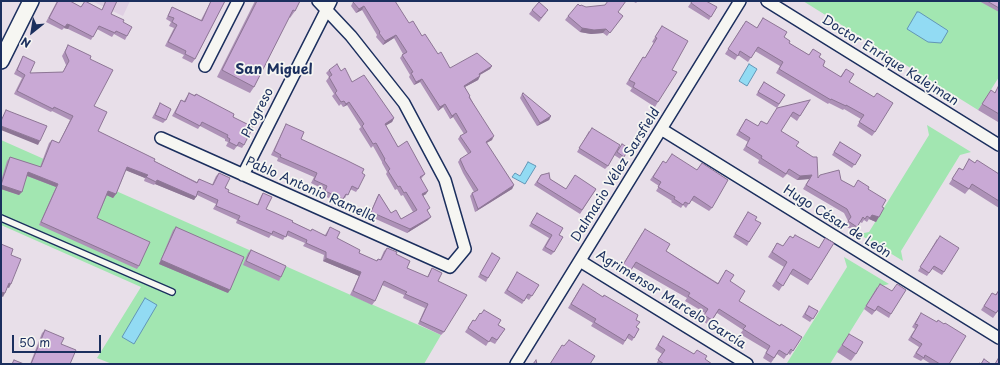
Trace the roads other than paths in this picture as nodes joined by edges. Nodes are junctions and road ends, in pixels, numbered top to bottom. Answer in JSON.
{"nodes":[{"id":1,"x":31,"y":1,"type":"edge"},
{"id":2,"x":238,"y":1,"type":"edge"},
{"id":3,"x":318,"y":1,"type":"edge"},
{"id":4,"x":740,"y":1,"type":"edge"},
{"id":5,"x":767,"y":1,"type":"edge"},
{"id":6,"x":329,"y":5,"type":"edge"},
{"id":7,"x":1,"y":61,"type":"edge"},
{"id":8,"x":205,"y":66,"type":"dead end"},
{"id":9,"x":661,"y":129,"type":"junction"},
{"id":10,"x":161,"y":138,"type":"dead end"},
{"id":11,"x":999,"y":145,"type":"edge"},
{"id":12,"x":243,"y":174,"type":"junction"},
{"id":13,"x":1,"y":218,"type":"edge"},
{"id":14,"x":580,"y":261,"type":"junction"},
{"id":15,"x":172,"y":292,"type":"dead end"},
{"id":16,"x":999,"y":338,"type":"edge"},
{"id":17,"x":516,"y":364,"type":"edge"},
{"id":18,"x":747,"y":364,"type":"edge"}],
"edges":[{"from":1,"to":7,"type":"main road"},
{"from":2,"to":8,"type":"street"},
{"from":3,"to":6,"type":"street"},
{"from":4,"to":9,"type":"street","name":"Dalmacio Vélez Sarsfield"},
{"from":5,"to":11,"type":"street","name":"Doctor Enrique Kalejman"},
{"from":6,"to":12,"type":"street","name":"Progreso"},
{"from":6,"to":12,"type":"street","name":"Pablo Antonio Ramella"},
{"from":9,"to":14,"type":"street","name":"Dalmacio Vélez Sarsfield"},
{"from":9,"to":16,"type":"street","name":"Hugo César de León"},
{"from":10,"to":12,"type":"street","name":"Pablo Antonio Ramella"},
{"from":13,"to":15,"type":"lane"},
{"from":14,"to":17,"type":"street","name":"Dalmacio Vélez Sarsfield"},
{"from":14,"to":18,"type":"street","name":"Agrimensor Marcelo García"}]}
